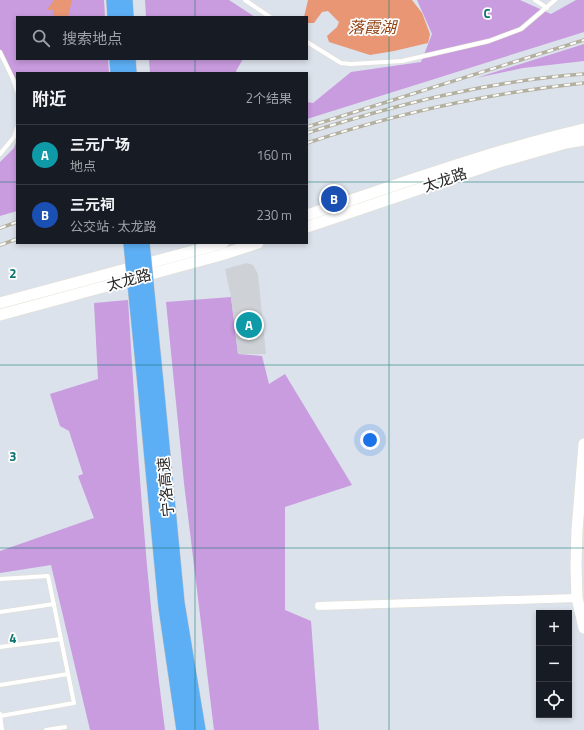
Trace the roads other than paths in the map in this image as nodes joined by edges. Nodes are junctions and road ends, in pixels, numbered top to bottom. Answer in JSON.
{"nodes":[{"id":1,"x":114,"y":0,"type":"edge"},
{"id":2,"x":125,"y":0,"type":"edge"},
{"id":3,"x":245,"y":0,"type":"edge"},
{"id":4,"x":535,"y":0,"type":"edge"},
{"id":5,"x":555,"y":0,"type":"edge"},
{"id":6,"x":547,"y":8,"type":"junction"},
{"id":7,"x":115,"y":16,"type":"edge"},
{"id":8,"x":126,"y":16,"type":"edge"},
{"id":9,"x":269,"y":16,"type":"edge"},
{"id":10,"x":308,"y":43,"type":"edge"},
{"id":11,"x":0,"y":52,"type":"edge"},
{"id":12,"x":117,"y":60,"type":"edge"},
{"id":13,"x":128,"y":60,"type":"edge"},
{"id":14,"x":118,"y":72,"type":"edge"},
{"id":15,"x":129,"y":72,"type":"edge"},
{"id":16,"x":16,"y":88,"type":"edge"},
{"id":17,"x":584,"y":129,"type":"edge"},
{"id":18,"x":16,"y":131,"type":"edge"},
{"id":19,"x":584,"y":140,"type":"edge"},
{"id":20,"x":0,"y":154,"type":"edge"},
{"id":21,"x":308,"y":215,"type":"edge"},
{"id":22,"x":308,"y":227,"type":"edge"},
{"id":23,"x":131,"y":244,"type":"edge"},
{"id":24,"x":142,"y":244,"type":"edge"},
{"id":25,"x":219,"y":244,"type":"edge"},
{"id":26,"x":255,"y":244,"type":"edge"},
{"id":27,"x":0,"y":303,"type":"edge"},
{"id":28,"x":0,"y":315,"type":"edge"},
{"id":29,"x":150,"y":384,"type":"junction"},
{"id":30,"x":584,"y":444,"type":"edge"},
{"id":31,"x":0,"y":579,"type":"edge"},
{"id":32,"x":577,"y":598,"type":"junction"},
{"id":33,"x":54,"y":604,"type":"junction"},
{"id":34,"x":319,"y":606,"type":"dead end"},
{"id":35,"x":0,"y":612,"type":"edge"},
{"id":36,"x":584,"y":628,"type":"edge"},
{"id":37,"x":61,"y":639,"type":"junction"},
{"id":38,"x":0,"y":647,"type":"edge"},
{"id":39,"x":68,"y":674,"type":"junction"},
{"id":40,"x":0,"y":685,"type":"edge"},
{"id":41,"x":0,"y":715,"type":"edge"},
{"id":42,"x":65,"y":726,"type":"dead end"},
{"id":43,"x":2,"y":730,"type":"edge"},
{"id":44,"x":46,"y":730,"type":"edge"},
{"id":45,"x":184,"y":730,"type":"edge"},
{"id":46,"x":198,"y":730,"type":"edge"}],
"edges":[{"from":1,"to":7,"type":"highway"},
{"from":2,"to":8,"type":"highway"},
{"from":3,"to":9,"type":"lane"},
{"from":4,"to":6,"type":"lane"},
{"from":5,"to":6,"type":"lane"},
{"from":6,"to":10,"type":"lane"},
{"from":11,"to":16,"type":"lane"},
{"from":12,"to":14,"type":"highway"},
{"from":13,"to":15,"type":"highway"},
{"from":17,"to":21,"type":"main road","name":"太龙路"},
{"from":18,"to":20,"type":"lane"},
{"from":19,"to":22,"type":"main road","name":"太龙路"},
{"from":23,"to":29,"type":"highway","name":"宁洛高速","bridge":true},
{"from":24,"to":29,"type":"highway","name":"宁洛高速","bridge":true},
{"from":25,"to":27,"type":"main road","name":"太龙路"},
{"from":26,"to":28,"type":"main road","name":"太龙路"},
{"from":29,"to":45,"type":"highway","name":"宁洛高速"},
{"from":29,"to":46,"type":"highway","name":"宁洛高速"},
{"from":30,"to":32,"type":"main road"},
{"from":31,"to":33,"type":"lane"},
{"from":32,"to":34,"type":"street"},
{"from":32,"to":36,"type":"main road"},
{"from":33,"to":35,"type":"lane"},
{"from":33,"to":37,"type":"lane"},
{"from":37,"to":38,"type":"lane"},
{"from":37,"to":39,"type":"lane"},
{"from":39,"to":40,"type":"lane"},
{"from":39,"to":41,"type":"lane"},
{"from":41,"to":43,"type":"lane"},
{"from":42,"to":44,"type":"lane"}]}
